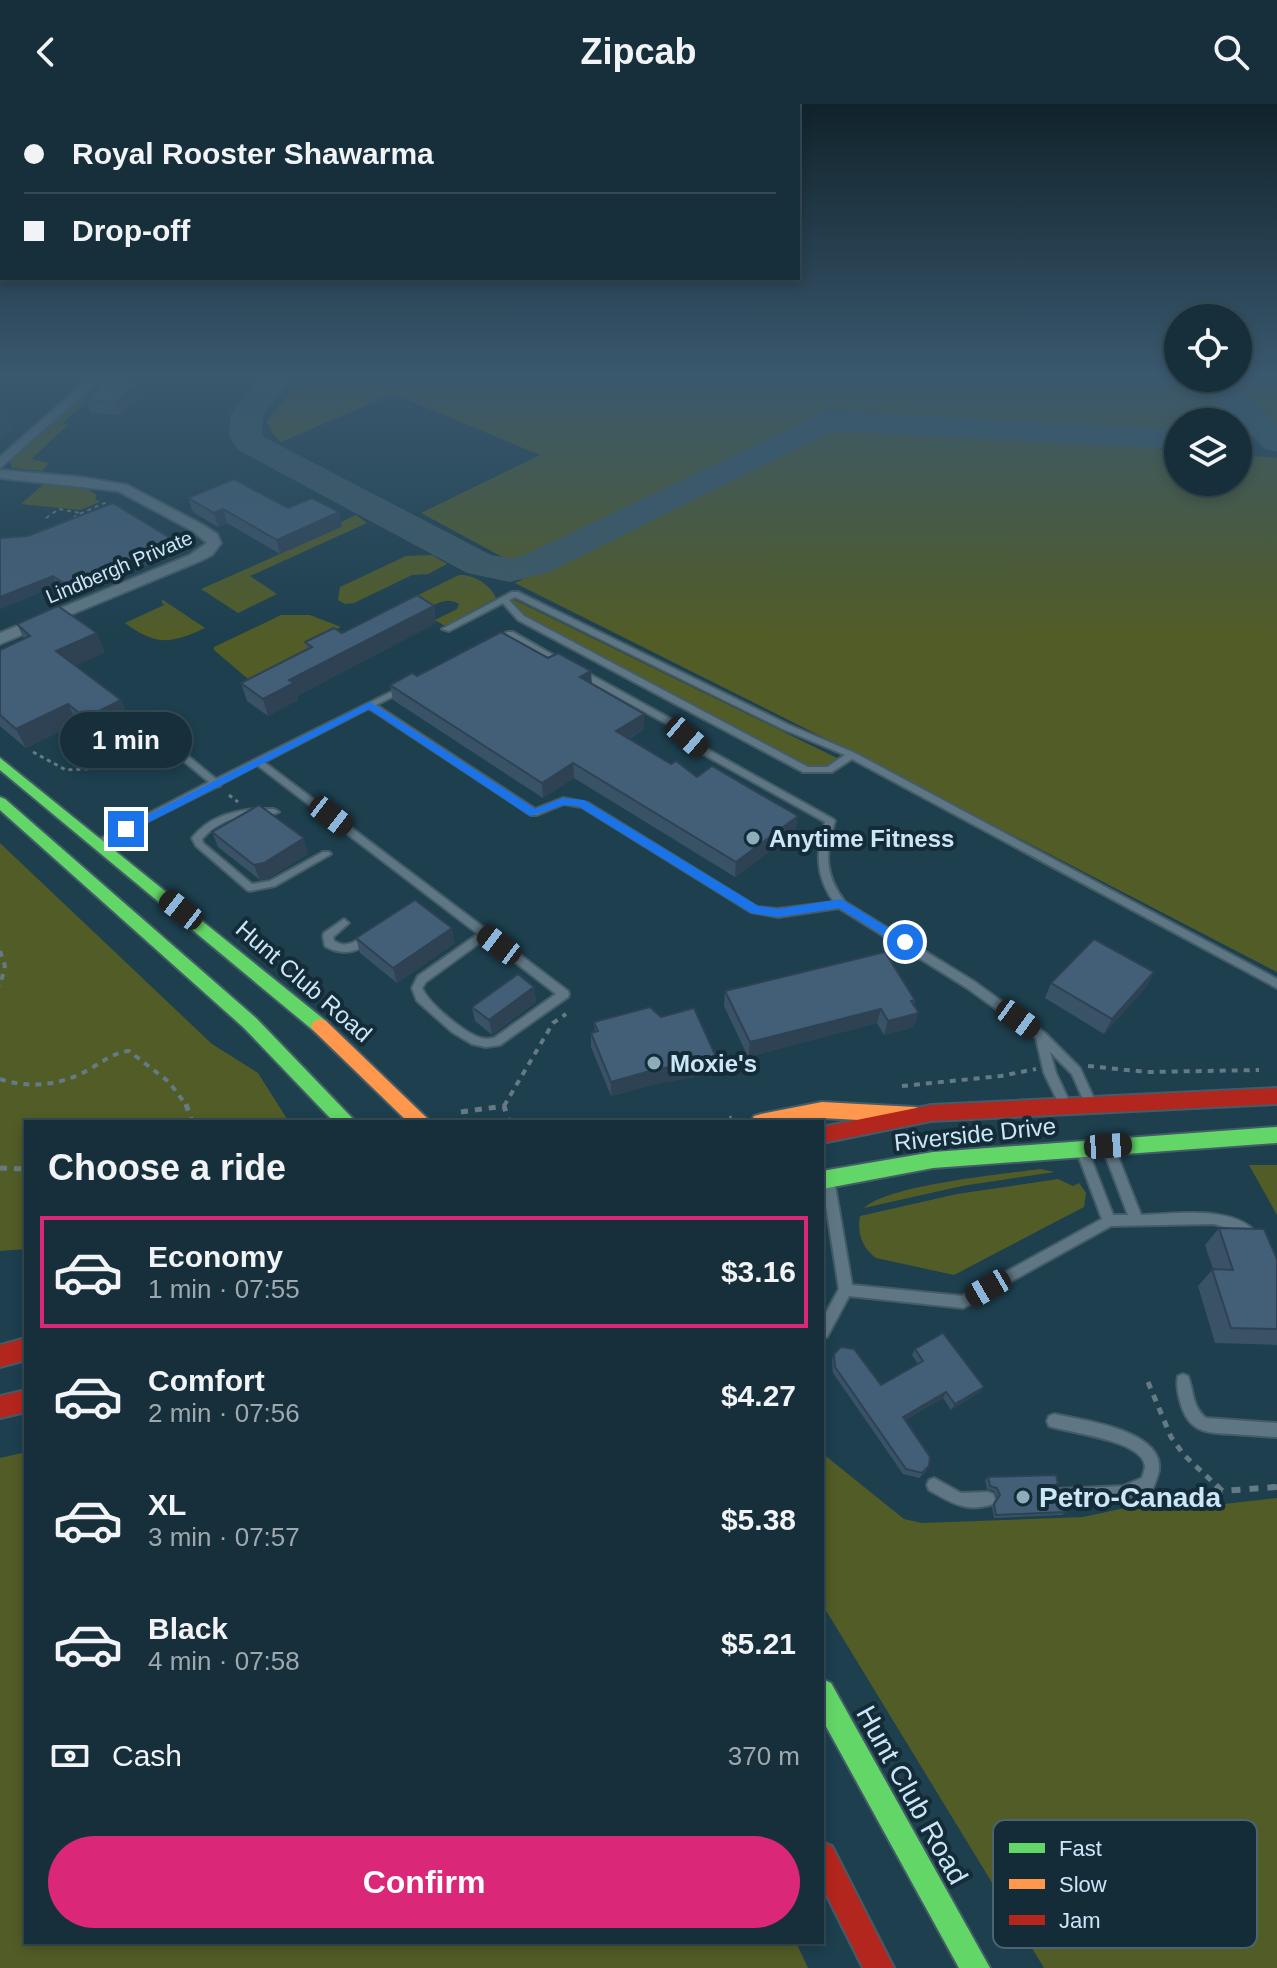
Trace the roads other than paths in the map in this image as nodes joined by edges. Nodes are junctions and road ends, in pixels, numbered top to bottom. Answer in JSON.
{"nodes":[{"id":1,"x":0,"y":474,"type":"edge"},
{"id":2,"x":504,"y":587,"type":"dead end"},
{"id":3,"x":515,"y":594,"type":"junction"},
{"id":4,"x":504,"y":599,"type":"junction"},
{"id":5,"x":446,"y":629,"type":"dead end"},
{"id":6,"x":0,"y":639,"type":"edge"},
{"id":7,"x":482,"y":648,"type":"edge"},
{"id":8,"x":410,"y":684,"type":"edge"},
{"id":9,"x":370,"y":705,"type":"junction"},
{"id":10,"x":161,"y":738,"type":"dead end"},
{"id":11,"x":852,"y":755,"type":"junction"},
{"id":12,"x":0,"y":763,"type":"edge"},
{"id":13,"x":260,"y":763,"type":"junction"},
{"id":14,"x":217,"y":784,"type":"junction"},
{"id":15,"x":0,"y":802,"type":"edge"},
{"id":16,"x":274,"y":812,"type":"edge"},
{"id":17,"x":97,"y":844,"type":"junction"},
{"id":18,"x":326,"y":854,"type":"dead end"},
{"id":19,"x":68,"y":861,"type":"junction"},
{"id":20,"x":435,"y":896,"type":"junction"},
{"id":21,"x":422,"y":904,"type":"edge"},
{"id":22,"x":841,"y":904,"type":"junction"},
{"id":23,"x":344,"y":923,"type":"dead end"},
{"id":24,"x":382,"y":930,"type":"edge"},
{"id":25,"x":485,"y":934,"type":"junction"},
{"id":26,"x":1277,"y":984,"type":"edge"},
{"id":27,"x":1041,"y":1036,"type":"junction"},
{"id":28,"x":1277,"y":1096,"type":"edge"},
{"id":29,"x":332,"y":1113,"type":"edge"},
{"id":30,"x":915,"y":1115,"type":"junction"},
{"id":31,"x":419,"y":1120,"type":"edge"},
{"id":32,"x":771,"y":1120,"type":"edge"},
{"id":33,"x":1099,"y":1125,"type":"junction"},
{"id":34,"x":1073,"y":1126,"type":"junction"},
{"id":35,"x":824,"y":1135,"type":"edge"},
{"id":36,"x":1277,"y":1135,"type":"edge"},
{"id":37,"x":825,"y":1180,"type":"edge"},
{"id":38,"x":1136,"y":1219,"type":"junction"},
{"id":39,"x":1109,"y":1221,"type":"junction"},
{"id":40,"x":1261,"y":1246,"type":"edge"},
{"id":41,"x":846,"y":1290,"type":"junction"},
{"id":42,"x":824,"y":1329,"type":"edge"},
{"id":43,"x":24,"y":1350,"type":"edge"},
{"id":44,"x":0,"y":1356,"type":"edge"},
{"id":45,"x":1183,"y":1381,"type":"dead end"},
{"id":46,"x":24,"y":1401,"type":"edge"},
{"id":47,"x":0,"y":1407,"type":"edge"},
{"id":48,"x":1054,"y":1421,"type":"dead end"},
{"id":49,"x":1277,"y":1430,"type":"edge"},
{"id":50,"x":934,"y":1485,"type":"dead end"},
{"id":51,"x":1057,"y":1496,"type":"dead end"},
{"id":52,"x":988,"y":1499,"type":"dead end"},
{"id":53,"x":824,"y":1696,"type":"edge"},
{"id":54,"x":824,"y":1860,"type":"edge"},
{"id":55,"x":879,"y":1968,"type":"edge"},
{"id":56,"x":975,"y":1968,"type":"edge"}],
"edges":[{"from":1,"to":6,"type":"street","name":"Lindbergh Private"},
{"from":2,"to":3,"type":"lane"},
{"from":3,"to":4,"type":"lane"},
{"from":3,"to":11,"type":"lane"},
{"from":4,"to":5,"type":"lane"},
{"from":4,"to":11,"type":"lane"},
{"from":7,"to":22,"type":"lane"},
{"from":8,"to":9,"type":"lane"},
{"from":9,"to":13,"type":"lane"},
{"from":9,"to":22,"type":"lane"},
{"from":10,"to":14,"type":"lane"},
{"from":11,"to":26,"type":"lane"},
{"from":12,"to":17,"type":"main road","name":"Hunt Club Road"},
{"from":13,"to":14,"type":"lane"},
{"from":13,"to":20,"type":"lane"},
{"from":14,"to":17,"type":"lane"},
{"from":15,"to":19,"type":"main road"},
{"from":16,"to":18,"type":"lane"},
{"from":17,"to":19,"type":"main road"},
{"from":17,"to":31,"type":"main road","name":"Hunt Club Road"},
{"from":19,"to":29,"type":"main road"},
{"from":20,"to":21,"type":"lane"},
{"from":20,"to":25,"type":"lane"},
{"from":22,"to":27,"type":"lane"},
{"from":23,"to":24,"type":"lane"},
{"from":25,"to":25,"type":"lane"},
{"from":27,"to":33,"type":"lane"},
{"from":27,"to":34,"type":"lane"},
{"from":28,"to":33,"type":"main road","name":"Riverside Drive"},
{"from":30,"to":32,"type":"main road"},
{"from":30,"to":34,"type":"main road","name":"Riverside Drive"},
{"from":30,"to":35,"type":"main road","name":"Riverside Drive"},
{"from":33,"to":34,"type":"main road","name":"Riverside Drive"},
{"from":33,"to":34,"type":"main road","name":"Riverside Drive"},
{"from":33,"to":36,"type":"main road","name":"Riverside Drive"},
{"from":33,"to":38,"type":"lane"},
{"from":34,"to":37,"type":"main road","name":"Riverside Drive"},
{"from":34,"to":39,"type":"lane"},
{"from":37,"to":41,"type":"lane"},
{"from":38,"to":39,"type":"lane"},
{"from":38,"to":40,"type":"lane"},
{"from":39,"to":41,"type":"lane"},
{"from":41,"to":42,"type":"lane"},
{"from":43,"to":44,"type":"main road"},
{"from":45,"to":49,"type":"lane"},
{"from":46,"to":47,"type":"main road"},
{"from":48,"to":51,"type":"lane"},
{"from":50,"to":52,"type":"lane"},
{"from":53,"to":56,"type":"main road","name":"Hunt Club Road"},
{"from":54,"to":55,"type":"main road"}]}
